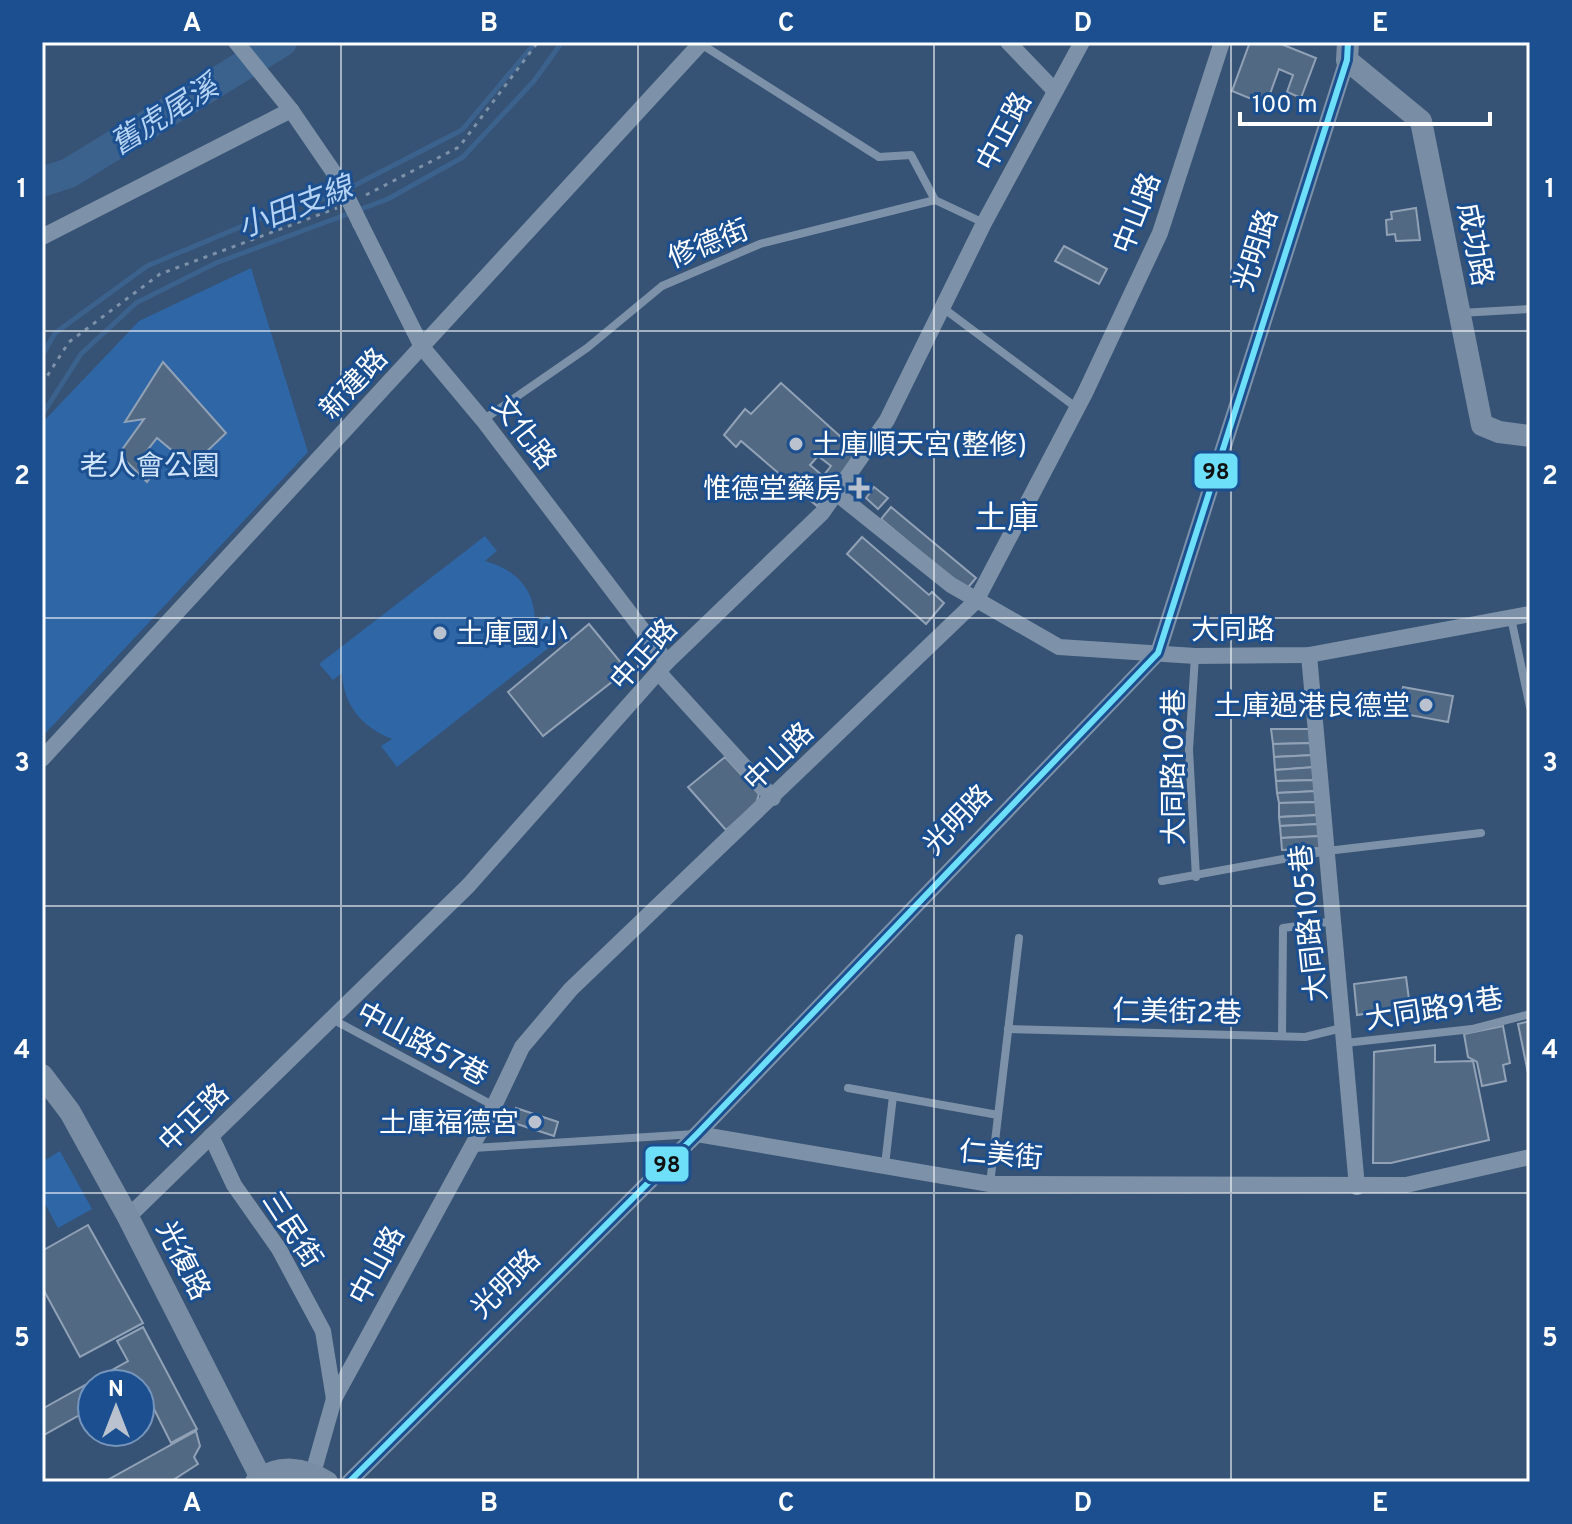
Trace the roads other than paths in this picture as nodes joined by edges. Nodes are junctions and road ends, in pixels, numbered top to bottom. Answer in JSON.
{"nodes":[{"id":1,"x":1008,"y":42,"type":"edge"},
{"id":2,"x":1082,"y":42,"type":"edge"},
{"id":3,"x":1222,"y":42,"type":"edge"},
{"id":4,"x":701,"y":43,"type":"edge"},
{"id":5,"x":241,"y":47,"type":"edge"},
{"id":6,"x":1348,"y":51,"type":"edge"},
{"id":7,"x":1055,"y":91,"type":"junction"},
{"id":8,"x":291,"y":110,"type":"junction"},
{"id":9,"x":935,"y":200,"type":"junction"},
{"id":10,"x":984,"y":223,"type":"junction"},
{"id":11,"x":42,"y":237,"type":"edge"},
{"id":12,"x":943,"y":308,"type":"junction"},
{"id":13,"x":1530,"y":309,"type":"edge"},
{"id":14,"x":1460,"y":313,"type":"junction"},
{"id":15,"x":422,"y":347,"type":"junction"},
{"id":16,"x":1078,"y":409,"type":"junction"},
{"id":17,"x":483,"y":420,"type":"junction"},
{"id":18,"x":1530,"y":436,"type":"edge"},
{"id":19,"x":836,"y":493,"type":"junction"},
{"id":20,"x":976,"y":601,"type":"junction"},
{"id":21,"x":1530,"y":614,"type":"edge"},
{"id":22,"x":1511,"y":618,"type":"junction"},
{"id":23,"x":1158,"y":653,"type":"junction"},
{"id":24,"x":1309,"y":655,"type":"junction"},
{"id":25,"x":1195,"y":656,"type":"junction"},
{"id":26,"x":664,"y":668,"type":"junction"},
{"id":27,"x":1530,"y":707,"type":"edge"},
{"id":28,"x":42,"y":759,"type":"edge"},
{"id":29,"x":773,"y":798,"type":"junction"},
{"id":30,"x":1481,"y":833,"type":"dead end"},
{"id":31,"x":1327,"y":851,"type":"junction"},
{"id":32,"x":1196,"y":877,"type":"junction"},
{"id":33,"x":1162,"y":881,"type":"dead end"},
{"id":34,"x":1335,"y":920,"type":"junction"},
{"id":35,"x":1019,"y":938,"type":"dead end"},
{"id":36,"x":1530,"y":1014,"type":"edge"},
{"id":37,"x":331,"y":1019,"type":"junction"},
{"id":38,"x":1008,"y":1029,"type":"junction"},
{"id":39,"x":1345,"y":1035,"type":"junction"},
{"id":40,"x":1282,"y":1036,"type":"junction"},
{"id":41,"x":42,"y":1075,"type":"edge"},
{"id":42,"x":848,"y":1088,"type":"dead end"},
{"id":43,"x":893,"y":1096,"type":"junction"},
{"id":44,"x":496,"y":1107,"type":"junction"},
{"id":45,"x":998,"y":1115,"type":"junction"},
{"id":46,"x":697,"y":1134,"type":"junction"},
{"id":47,"x":211,"y":1136,"type":"junction"},
{"id":48,"x":468,"y":1148,"type":"junction"},
{"id":49,"x":1530,"y":1157,"type":"edge"},
{"id":50,"x":885,"y":1165,"type":"junction"},
{"id":51,"x":990,"y":1184,"type":"junction"},
{"id":52,"x":1357,"y":1187,"type":"junction"},
{"id":53,"x":128,"y":1217,"type":"junction"},
{"id":54,"x":334,"y":1399,"type":"junction"},
{"id":55,"x":320,"y":1478,"type":"edge"},
{"id":56,"x":258,"y":1480,"type":"edge"},
{"id":57,"x":349,"y":1482,"type":"edge"}],
"edges":[{"from":1,"to":7,"type":"street"},
{"from":2,"to":7,"type":"street","name":"中正路"},
{"from":3,"to":16,"type":"street","name":"中山路"},
{"from":4,"to":9,"type":"lane"},
{"from":4,"to":15,"type":"street","name":"新建路"},
{"from":5,"to":8,"type":"street"},
{"from":6,"to":14,"type":"street","name":"成功路"},
{"from":6,"to":23,"type":"street","name":"光明路"},
{"from":7,"to":10,"type":"street","name":"中正路"},
{"from":8,"to":11,"type":"street"},
{"from":8,"to":15,"type":"street","name":"文化路","bridge":true},
{"from":9,"to":10,"type":"lane"},
{"from":9,"to":17,"type":"lane","name":"修德街"},
{"from":10,"to":12,"type":"street","name":"中正路"},
{"from":12,"to":16,"type":"lane"},
{"from":12,"to":19,"type":"street","name":"中正路"},
{"from":13,"to":14,"type":"lane"},
{"from":14,"to":18,"type":"street","name":"成功路"},
{"from":15,"to":17,"type":"street","name":"文化路"},
{"from":15,"to":28,"type":"street","name":"新建路"},
{"from":16,"to":20,"type":"street","name":"中山路"},
{"from":17,"to":26,"type":"street","name":"文化路"},
{"from":19,"to":20,"type":"street","name":"大同路"},
{"from":19,"to":26,"type":"street","name":"中正路"},
{"from":20,"to":23,"type":"street","name":"大同路"},
{"from":20,"to":29,"type":"street","name":"中山路"},
{"from":21,"to":22,"type":"street","name":"大同路"},
{"from":22,"to":24,"type":"street","name":"大同路"},
{"from":22,"to":27,"type":"lane"},
{"from":23,"to":25,"type":"street","name":"大同路"},
{"from":23,"to":46,"type":"street","name":"光明路"},
{"from":24,"to":25,"type":"street","name":"大同路"},
{"from":24,"to":31,"type":"street","name":"大同路105巷"},
{"from":25,"to":32,"type":"lane","name":"大同路109巷"},
{"from":26,"to":29,"type":"street","name":"文化路"},
{"from":26,"to":37,"type":"street","name":"中正路"},
{"from":29,"to":44,"type":"street","name":"中山路"},
{"from":30,"to":31,"type":"lane"},
{"from":31,"to":32,"type":"lane"},
{"from":31,"to":34,"type":"street","name":"大同路105巷"},
{"from":32,"to":33,"type":"lane"},
{"from":34,"to":39,"type":"street","name":"大同路105巷"},
{"from":34,"to":40,"type":"lane"},
{"from":35,"to":38,"type":"lane"},
{"from":36,"to":39,"type":"lane","name":"大同路91巷"},
{"from":37,"to":44,"type":"lane","name":"中山路57巷"},
{"from":37,"to":47,"type":"street","name":"中正路"},
{"from":38,"to":40,"type":"lane","name":"仁美街2巷"},
{"from":38,"to":45,"type":"lane"},
{"from":39,"to":40,"type":"lane","name":"仁美街2巷"},
{"from":39,"to":52,"type":"street","name":"大同路105巷"},
{"from":41,"to":53,"type":"street","name":"光復路"},
{"from":42,"to":43,"type":"lane"},
{"from":43,"to":45,"type":"lane"},
{"from":43,"to":50,"type":"lane"},
{"from":44,"to":48,"type":"street","name":"中山路"},
{"from":45,"to":51,"type":"lane"},
{"from":46,"to":48,"type":"lane","name":"仁美街"},
{"from":46,"to":50,"type":"street","name":"仁美街"},
{"from":46,"to":57,"type":"street","name":"光明路"},
{"from":47,"to":53,"type":"street","name":"中正路"},
{"from":47,"to":54,"type":"street","name":"三民街"},
{"from":48,"to":54,"type":"street","name":"中山路"},
{"from":49,"to":52,"type":"street","name":"仁美街"},
{"from":50,"to":51,"type":"street","name":"仁美街"},
{"from":51,"to":52,"type":"street","name":"仁美街"},
{"from":53,"to":56,"type":"street","name":"光復路"},
{"from":54,"to":55,"type":"street","name":"中山路"},
{"from":55,"to":56,"type":"street"}]}
